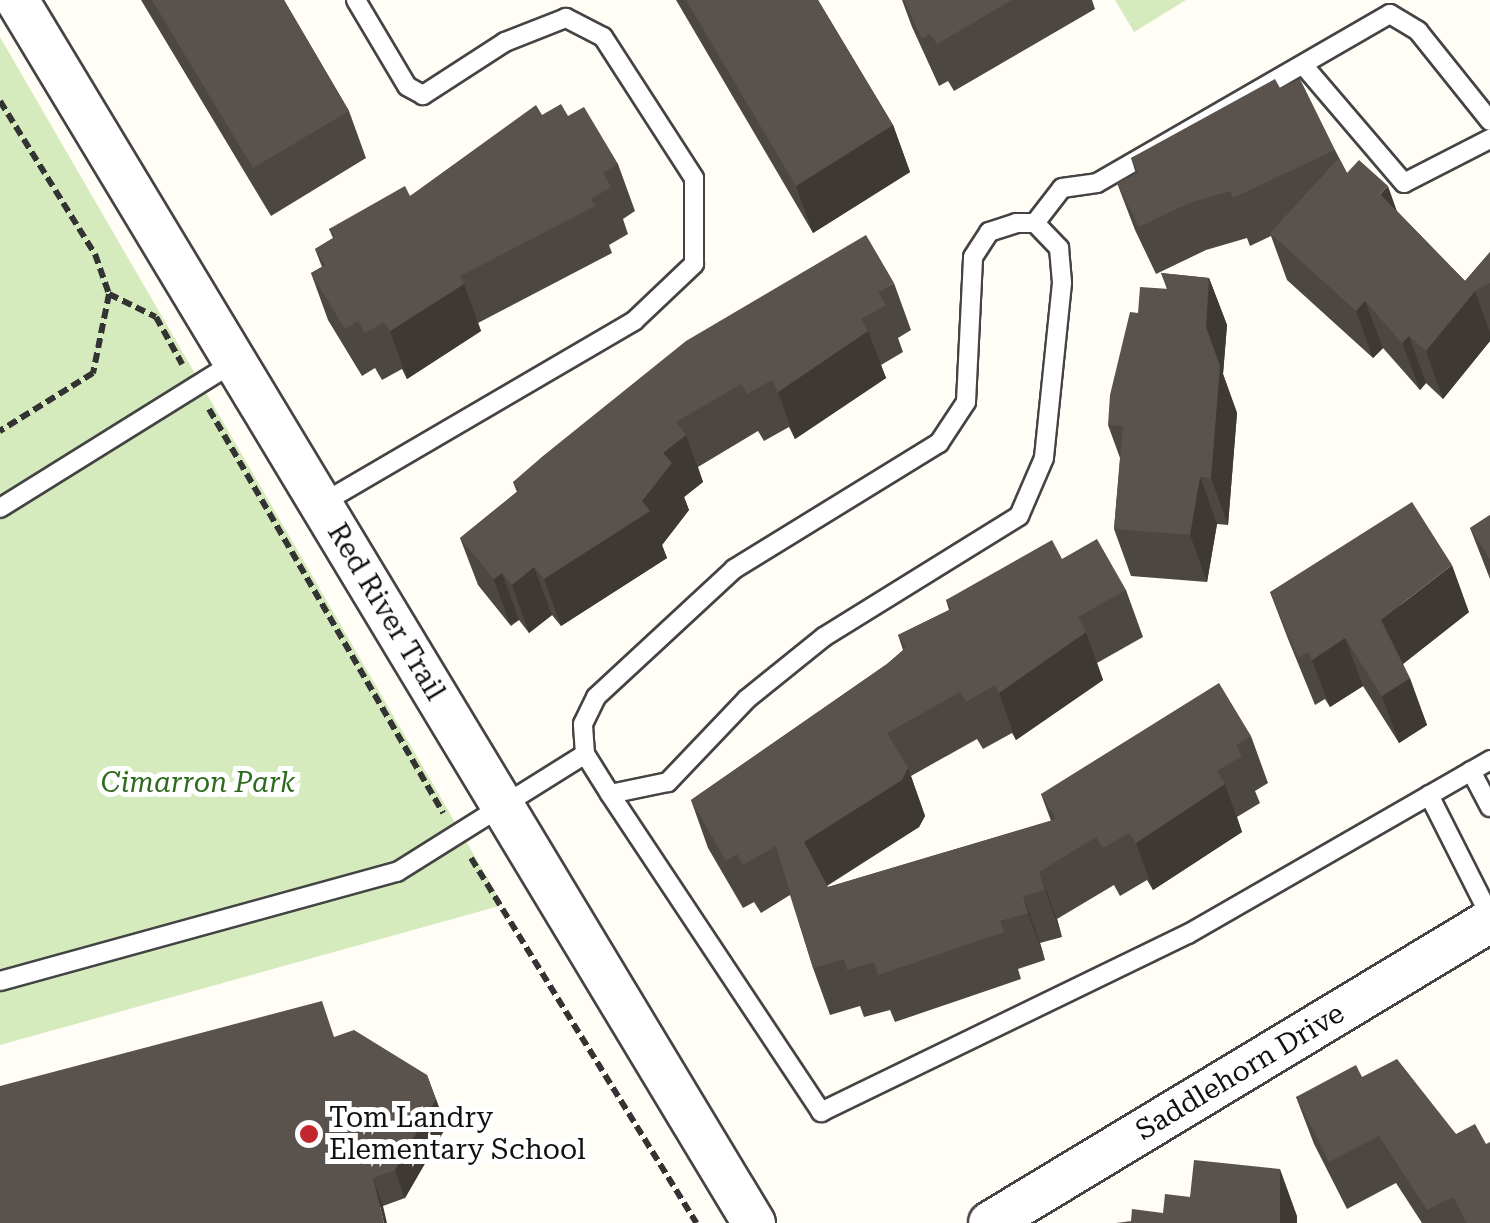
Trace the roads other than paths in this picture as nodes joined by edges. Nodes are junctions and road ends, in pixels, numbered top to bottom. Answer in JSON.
{"nodes":[{"id":1,"x":17,"y":0,"type":"edge"},
{"id":2,"x":356,"y":0,"type":"edge"},
{"id":3,"x":1304,"y":66,"type":"junction"},
{"id":4,"x":1490,"y":121,"type":"edge"},
{"id":5,"x":1490,"y":139,"type":"edge"},
{"id":6,"x":1035,"y":223,"type":"junction"},
{"id":7,"x":235,"y":362,"type":"junction"},
{"id":8,"x":320,"y":504,"type":"junction"},
{"id":9,"x":0,"y":508,"type":"edge"},
{"id":10,"x":585,"y":754,"type":"junction"},
{"id":11,"x":1490,"y":760,"type":"edge"},
{"id":12,"x":1470,"y":771,"type":"junction"},
{"id":13,"x":610,"y":794,"type":"junction"},
{"id":14,"x":1428,"y":796,"type":"junction"},
{"id":15,"x":503,"y":806,"type":"junction"},
{"id":16,"x":1490,"y":807,"type":"edge"},
{"id":17,"x":1490,"y":918,"type":"edge"},
{"id":18,"x":0,"y":981,"type":"edge"},
{"id":19,"x":754,"y":1223,"type":"edge"},
{"id":20,"x":990,"y":1223,"type":"edge"}],
"edges":[{"from":1,"to":7,"type":"street","name":"Red River Trail"},
{"from":2,"to":8,"type":"lane"},
{"from":3,"to":4,"type":"lane"},
{"from":3,"to":5,"type":"lane"},
{"from":3,"to":6,"type":"lane"},
{"from":6,"to":10,"type":"lane"},
{"from":6,"to":13,"type":"lane"},
{"from":7,"to":8,"type":"street","name":"Red River Trail"},
{"from":7,"to":9,"type":"lane"},
{"from":8,"to":15,"type":"street","name":"Red River Trail"},
{"from":10,"to":13,"type":"lane"},
{"from":10,"to":15,"type":"lane"},
{"from":11,"to":12,"type":"lane"},
{"from":12,"to":14,"type":"lane"},
{"from":12,"to":16,"type":"lane"},
{"from":13,"to":14,"type":"lane"},
{"from":14,"to":17,"type":"lane"},
{"from":15,"to":18,"type":"lane"},
{"from":15,"to":19,"type":"street","name":"Red River Trail"},
{"from":17,"to":20,"type":"street","name":"Saddlehorn Drive"}]}
